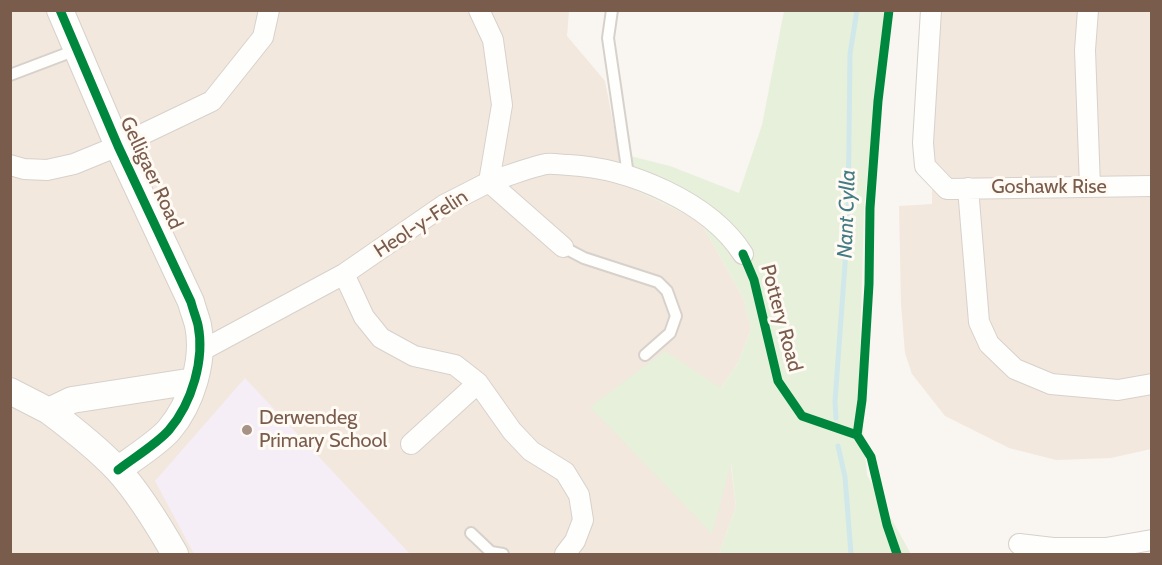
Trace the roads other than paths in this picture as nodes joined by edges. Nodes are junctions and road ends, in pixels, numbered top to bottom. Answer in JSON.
{"nodes":[{"id":1,"x":60,"y":10,"type":"edge"},
{"id":2,"x":269,"y":10,"type":"edge"},
{"id":3,"x":479,"y":10,"type":"edge"},
{"id":4,"x":612,"y":10,"type":"edge"},
{"id":5,"x":931,"y":10,"type":"edge"},
{"id":6,"x":1088,"y":10,"type":"edge"},
{"id":7,"x":76,"y":50,"type":"junction"},
{"id":8,"x":10,"y":75,"type":"edge"},
{"id":9,"x":118,"y":146,"type":"junction"},
{"id":10,"x":10,"y":165,"type":"edge"},
{"id":11,"x":628,"y":176,"type":"junction"},
{"id":12,"x":489,"y":182,"type":"junction"},
{"id":13,"x":1152,"y":186,"type":"edge"},
{"id":14,"x":1090,"y":187,"type":"junction"},
{"id":15,"x":968,"y":188,"type":"junction"},
{"id":16,"x":563,"y":247,"type":"joint"},
{"id":17,"x":744,"y":254,"type":"dead end"},
{"id":18,"x":344,"y":274,"type":"junction"},
{"id":19,"x":199,"y":352,"type":"junction"},
{"id":20,"x":645,"y":355,"type":"dead end"},
{"id":21,"x":194,"y":381,"type":"junction"},
{"id":22,"x":478,"y":382,"type":"junction"},
{"id":23,"x":1152,"y":384,"type":"edge"},
{"id":24,"x":10,"y":391,"type":"edge"},
{"id":25,"x":49,"y":411,"type":"junction"},
{"id":26,"x":411,"y":444,"type":"dead end"},
{"id":27,"x":118,"y":471,"type":"junction"},
{"id":28,"x":471,"y":533,"type":"dead end"},
{"id":29,"x":1152,"y":540,"type":"edge"},
{"id":30,"x":1019,"y":544,"type":"dead end"},
{"id":31,"x":175,"y":555,"type":"edge"},
{"id":32,"x":503,"y":555,"type":"edge"},
{"id":33,"x":565,"y":555,"type":"edge"}],
"edges":[{"from":1,"to":7,"type":"street","name":"Gelligaer Road"},
{"from":2,"to":9,"type":"street"},
{"from":3,"to":12,"type":"street","name":"Heol-y-Felin"},
{"from":4,"to":11,"type":"lane"},
{"from":5,"to":15,"type":"street","name":"Goshawk Rise"},
{"from":6,"to":14,"type":"street"},
{"from":7,"to":8,"type":"lane"},
{"from":7,"to":9,"type":"street","name":"Gelligaer Road"},
{"from":9,"to":10,"type":"street"},
{"from":9,"to":19,"type":"street","name":"Gelligaer Road"},
{"from":11,"to":12,"type":"street","name":"Pottery Road"},
{"from":11,"to":17,"type":"street","name":"Pottery Road"},
{"from":12,"to":16,"type":"street"},
{"from":12,"to":18,"type":"street","name":"Heol-y-Felin"},
{"from":13,"to":14,"type":"street","name":"Goshawk Rise"},
{"from":14,"to":15,"type":"street","name":"Goshawk Rise"},
{"from":15,"to":23,"type":"street"},
{"from":16,"to":20,"type":"lane"},
{"from":18,"to":19,"type":"street","name":"Heol-y-Felin"},
{"from":18,"to":22,"type":"street"},
{"from":19,"to":21,"type":"street","name":"Gelligaer Road"},
{"from":21,"to":25,"type":"street"},
{"from":21,"to":27,"type":"street","name":"Gelligaer Road"},
{"from":22,"to":26,"type":"street"},
{"from":22,"to":33,"type":"street"},
{"from":24,"to":25,"type":"street"},
{"from":25,"to":27,"type":"street"},
{"from":27,"to":31,"type":"street"},
{"from":28,"to":32,"type":"lane"},
{"from":29,"to":30,"type":"street"}]}
